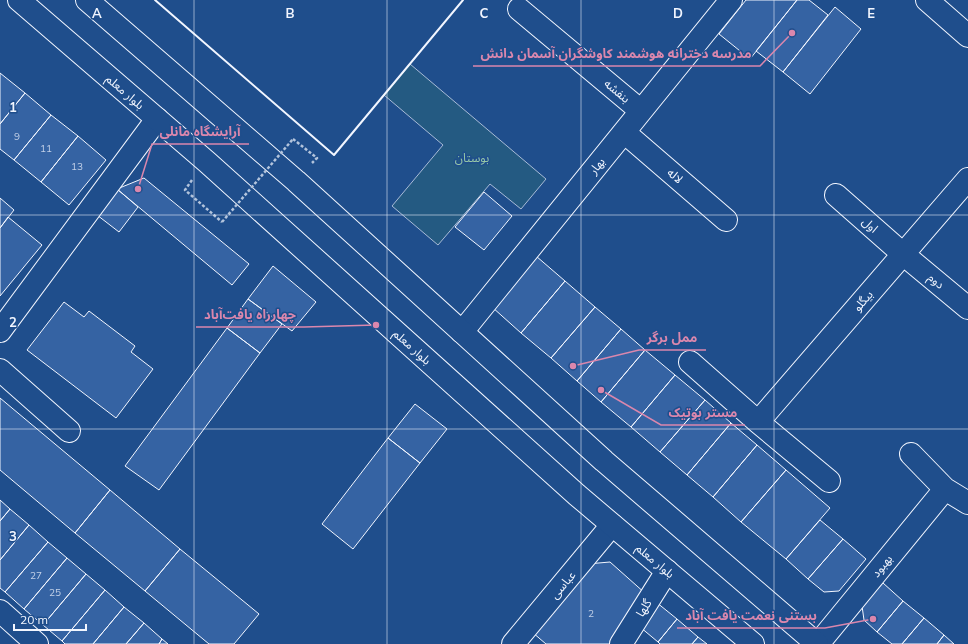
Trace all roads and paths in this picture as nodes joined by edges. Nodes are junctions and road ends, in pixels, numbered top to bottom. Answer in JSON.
{"nodes":[{"id":1,"x":18,"y":0,"type":"edge"},
{"id":2,"x":87,"y":0,"type":"edge"},
{"id":3,"x":731,"y":0,"type":"edge"},
{"id":4,"x":927,"y":0,"type":"edge"},
{"id":5,"x":519,"y":9,"type":"dead end"},
{"id":6,"x":968,"y":36,"type":"edge"},
{"id":7,"x":641,"y":111,"type":"junction"},
{"id":8,"x":157,"y":119,"type":"junction"},
{"id":9,"x":624,"y":132,"type":"junction"},
{"id":10,"x":317,"y":158,"type":"dead end"},
{"id":11,"x":968,"y":179,"type":"edge"},
{"id":12,"x":185,"y":190,"type":"dead end"},
{"id":13,"x":836,"y":195,"type":"dead end"},
{"id":14,"x":726,"y":220,"type":"dead end"},
{"id":15,"x":903,"y":254,"type":"junction"},
{"id":16,"x":968,"y":308,"type":"edge"},
{"id":17,"x":0,"y":331,"type":"edge"},
{"id":18,"x":462,"y":332,"type":"junction"},
{"id":19,"x":690,"y":362,"type":"dead end"},
{"id":20,"x":0,"y":370,"type":"edge"},
{"id":21,"x":758,"y":422,"type":"junction"},
{"id":22,"x":69,"y":431,"type":"dead end"},
{"id":23,"x":911,"y":454,"type":"dead end"},
{"id":24,"x":829,"y":481,"type":"dead end"},
{"id":25,"x":945,"y":489,"type":"junction"},
{"id":26,"x":968,"y":503,"type":"edge"},
{"id":27,"x":612,"y":525,"type":"junction"},
{"id":28,"x":667,"y":571,"type":"junction"},
{"id":29,"x":0,"y":611,"type":"edge"},
{"id":30,"x":37,"y":644,"type":"edge"},
{"id":31,"x":513,"y":644,"type":"edge"},
{"id":32,"x":622,"y":644,"type":"edge"},
{"id":33,"x":753,"y":644,"type":"edge"},
{"id":34,"x":818,"y":644,"type":"edge"}],
"edges":[{"from":1,"to":8,"type":"street","name":"بلوار معلم"},
{"from":2,"to":18,"type":"street"},
{"from":3,"to":7,"type":"street","name":"بهار"},
{"from":4,"to":6,"type":"street"},
{"from":5,"to":7,"type":"street","name":"بنفشه"},
{"from":7,"to":9,"type":"street","name":"بهار"},
{"from":8,"to":17,"type":"street"},
{"from":8,"to":27,"type":"street","name":"بلوار معلم"},
{"from":9,"to":14,"type":"street","name":"لاله"},
{"from":9,"to":18,"type":"street","name":"بهار"},
{"from":10,"to":12,"type":"path","bridge":true},
{"from":11,"to":15,"type":"street","name":"بیگلو"},
{"from":13,"to":15,"type":"street","name":"اول"},
{"from":15,"to":16,"type":"street","name":"دوم"},
{"from":15,"to":21,"type":"street","name":"بیگلو"},
{"from":18,"to":34,"type":"street"},
{"from":19,"to":21,"type":"street"},
{"from":20,"to":22,"type":"street"},
{"from":21,"to":24,"type":"street"},
{"from":23,"to":25,"type":"street"},
{"from":25,"to":26,"type":"street"},
{"from":25,"to":34,"type":"street","name":"بهبود"},
{"from":27,"to":28,"type":"street","name":"بلوار معلم"},
{"from":27,"to":31,"type":"street","name":"عباسی"},
{"from":28,"to":32,"type":"street","name":"گلها"},
{"from":28,"to":33,"type":"street","name":"بلوار معلم"},
{"from":29,"to":30,"type":"street"}]}
